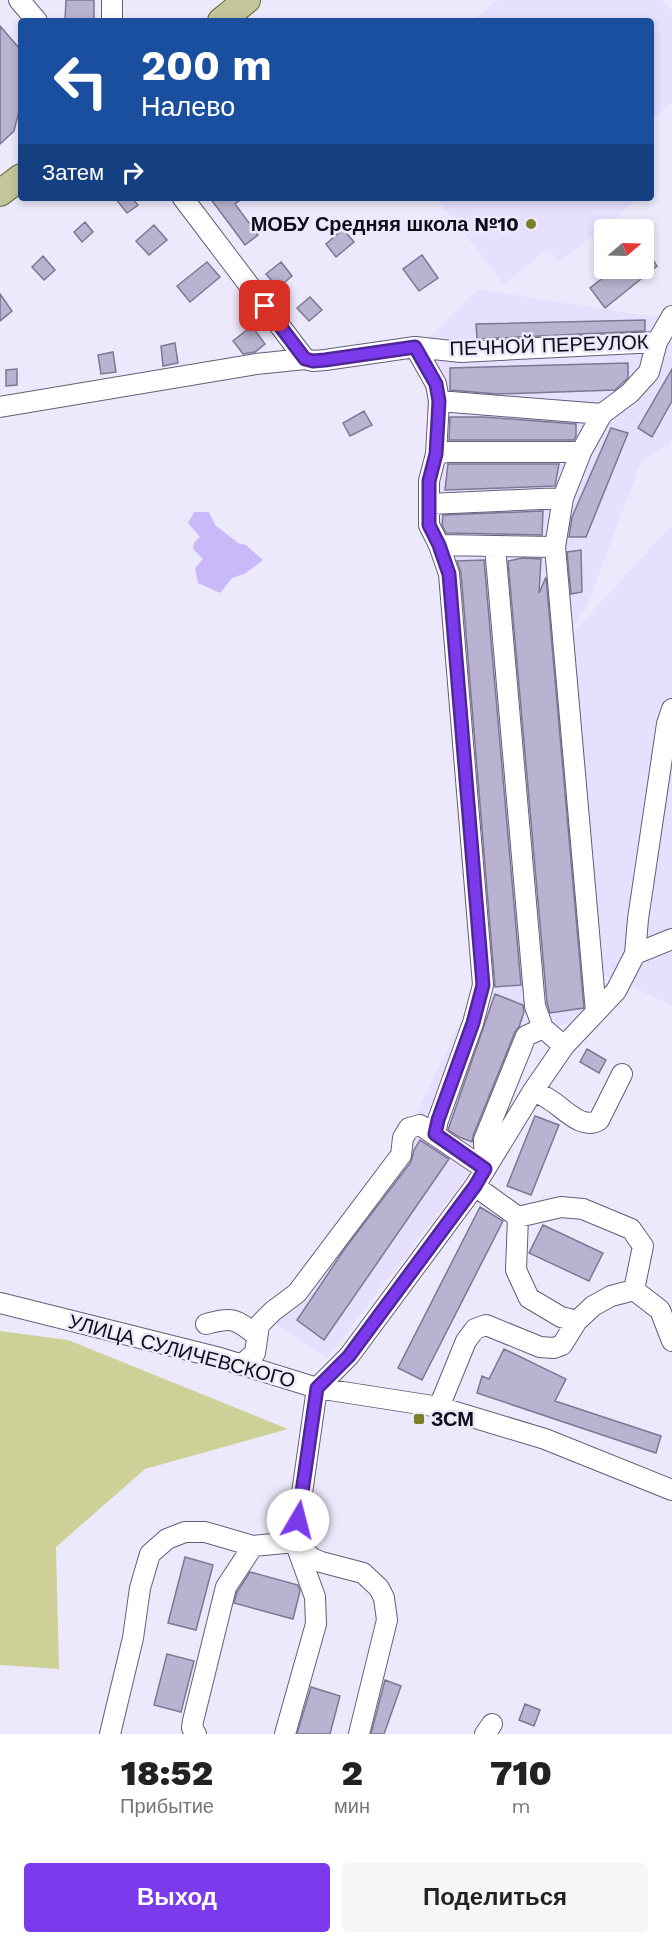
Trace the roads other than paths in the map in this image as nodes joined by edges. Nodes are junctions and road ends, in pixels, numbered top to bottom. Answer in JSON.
{"nodes":[{"id":1,"x":19,"y":0,"type":"edge"},
{"id":2,"x":39,"y":0,"type":"edge"},
{"id":3,"x":112,"y":0,"type":"edge"},
{"id":4,"x":247,"y":0,"type":"edge"},
{"id":5,"x":36,"y":18,"type":"edge"},
{"id":6,"x":39,"y":18,"type":"edge"},
{"id":7,"x":112,"y":18,"type":"edge"},
{"id":8,"x":224,"y":18,"type":"edge"},
{"id":9,"x":18,"y":179,"type":"edge"},
{"id":10,"x":0,"y":193,"type":"edge"},
{"id":11,"x":185,"y":201,"type":"edge"},
{"id":12,"x":672,"y":316,"type":"edge"},
{"id":13,"x":657,"y":342,"type":"junction"},
{"id":14,"x":415,"y":347,"type":"junction"},
{"id":15,"x":305,"y":359,"type":"junction"},
{"id":16,"x":439,"y":401,"type":"junction"},
{"id":17,"x":0,"y":407,"type":"edge"},
{"id":18,"x":602,"y":414,"type":"junction"},
{"id":19,"x":581,"y":452,"type":"junction"},
{"id":20,"x":436,"y":454,"type":"junction"},
{"id":21,"x":563,"y":498,"type":"junction"},
{"id":22,"x":429,"y":504,"type":"junction"},
{"id":23,"x":439,"y":545,"type":"junction"},
{"id":24,"x":495,"y":547,"type":"junction"},
{"id":25,"x":555,"y":547,"type":"junction"},
{"id":26,"x":672,"y":709,"type":"edge"},
{"id":27,"x":672,"y":939,"type":"edge"},
{"id":28,"x":635,"y":954,"type":"junction"},
{"id":29,"x":596,"y":1012,"type":"junction"},
{"id":30,"x":543,"y":1028,"type":"junction"},
{"id":31,"x":564,"y":1046,"type":"junction"},
{"id":32,"x":622,"y":1074,"type":"dead end"},
{"id":33,"x":533,"y":1091,"type":"junction"},
{"id":34,"x":435,"y":1134,"type":"junction"},
{"id":35,"x":485,"y":1169,"type":"junction"},
{"id":36,"x":475,"y":1186,"type":"junction"},
{"id":37,"x":518,"y":1217,"type":"junction"},
{"id":38,"x":634,"y":1290,"type":"junction"},
{"id":39,"x":0,"y":1303,"type":"edge"},
{"id":40,"x":577,"y":1321,"type":"junction"},
{"id":41,"x":206,"y":1324,"type":"dead end"},
{"id":42,"x":256,"y":1335,"type":"junction"},
{"id":43,"x":672,"y":1341,"type":"edge"},
{"id":44,"x":241,"y":1365,"type":"junction"},
{"id":45,"x":317,"y":1388,"type":"junction"},
{"id":46,"x":439,"y":1407,"type":"junction"},
{"id":47,"x":672,"y":1490,"type":"edge"},
{"id":48,"x":295,"y":1542,"type":"junction"},
{"id":49,"x":253,"y":1546,"type":"junction"},
{"id":50,"x":110,"y":1734,"type":"edge"},
{"id":51,"x":196,"y":1734,"type":"edge"},
{"id":52,"x":285,"y":1734,"type":"edge"},
{"id":53,"x":359,"y":1734,"type":"edge"}],
"edges":[{"from":1,"to":5,"type":"street"},
{"from":2,"to":6,"type":"street"},
{"from":3,"to":7,"type":"street"},
{"from":4,"to":8,"type":"main road"},
{"from":9,"to":10,"type":"main road"},
{"from":11,"to":15,"type":"street"},
{"from":12,"to":13,"type":"street","name":"ПЕЧНОЙ ПЕРЕУЛОК"},
{"from":13,"to":14,"type":"street","name":"ПЕЧНОЙ ПЕРЕУЛОК"},
{"from":13,"to":18,"type":"street"},
{"from":14,"to":15,"type":"street","name":"ПЕЧНОЙ ПЕРЕУЛОК"},
{"from":14,"to":16,"type":"street"},
{"from":15,"to":17,"type":"street","name":"ПЕЧНОЙ ПЕРЕУЛОК"},
{"from":16,"to":18,"type":"street"},
{"from":16,"to":20,"type":"street"},
{"from":18,"to":19,"type":"street"},
{"from":19,"to":20,"type":"street"},
{"from":19,"to":21,"type":"street"},
{"from":20,"to":22,"type":"street"},
{"from":21,"to":22,"type":"street"},
{"from":21,"to":25,"type":"street"},
{"from":22,"to":23,"type":"street"},
{"from":23,"to":24,"type":"street"},
{"from":23,"to":34,"type":"street"},
{"from":24,"to":25,"type":"street"},
{"from":24,"to":30,"type":"street"},
{"from":25,"to":29,"type":"street"},
{"from":26,"to":28,"type":"street"},
{"from":27,"to":28,"type":"street"},
{"from":28,"to":29,"type":"street"},
{"from":29,"to":31,"type":"street"},
{"from":30,"to":31,"type":"street"},
{"from":30,"to":35,"type":"street"},
{"from":31,"to":33,"type":"street"},
{"from":32,"to":33,"type":"street"},
{"from":33,"to":35,"type":"street"},
{"from":34,"to":35,"type":"street"},
{"from":34,"to":42,"type":"street"},
{"from":35,"to":36,"type":"street"},
{"from":36,"to":37,"type":"street"},
{"from":36,"to":45,"type":"street"},
{"from":37,"to":38,"type":"street"},
{"from":37,"to":40,"type":"street"},
{"from":38,"to":40,"type":"street"},
{"from":38,"to":43,"type":"street"},
{"from":39,"to":44,"type":"street","name":"УЛИЦА СУЛИЧЕВСКОГО"},
{"from":40,"to":46,"type":"street"},
{"from":41,"to":42,"type":"street"},
{"from":42,"to":44,"type":"street"},
{"from":44,"to":45,"type":"street","name":"УЛИЦА СУЛИЧЕВСКОГО"},
{"from":45,"to":46,"type":"street","name":"УЛИЦА СУЛИЧЕВСКОГО"},
{"from":45,"to":48,"type":"street"},
{"from":46,"to":47,"type":"street","name":"УЛИЦА СУЛИЧЕВСКОГО"},
{"from":48,"to":49,"type":"street"},
{"from":48,"to":52,"type":"street"},
{"from":48,"to":53,"type":"street"},
{"from":49,"to":50,"type":"street"},
{"from":49,"to":51,"type":"street"}]}
